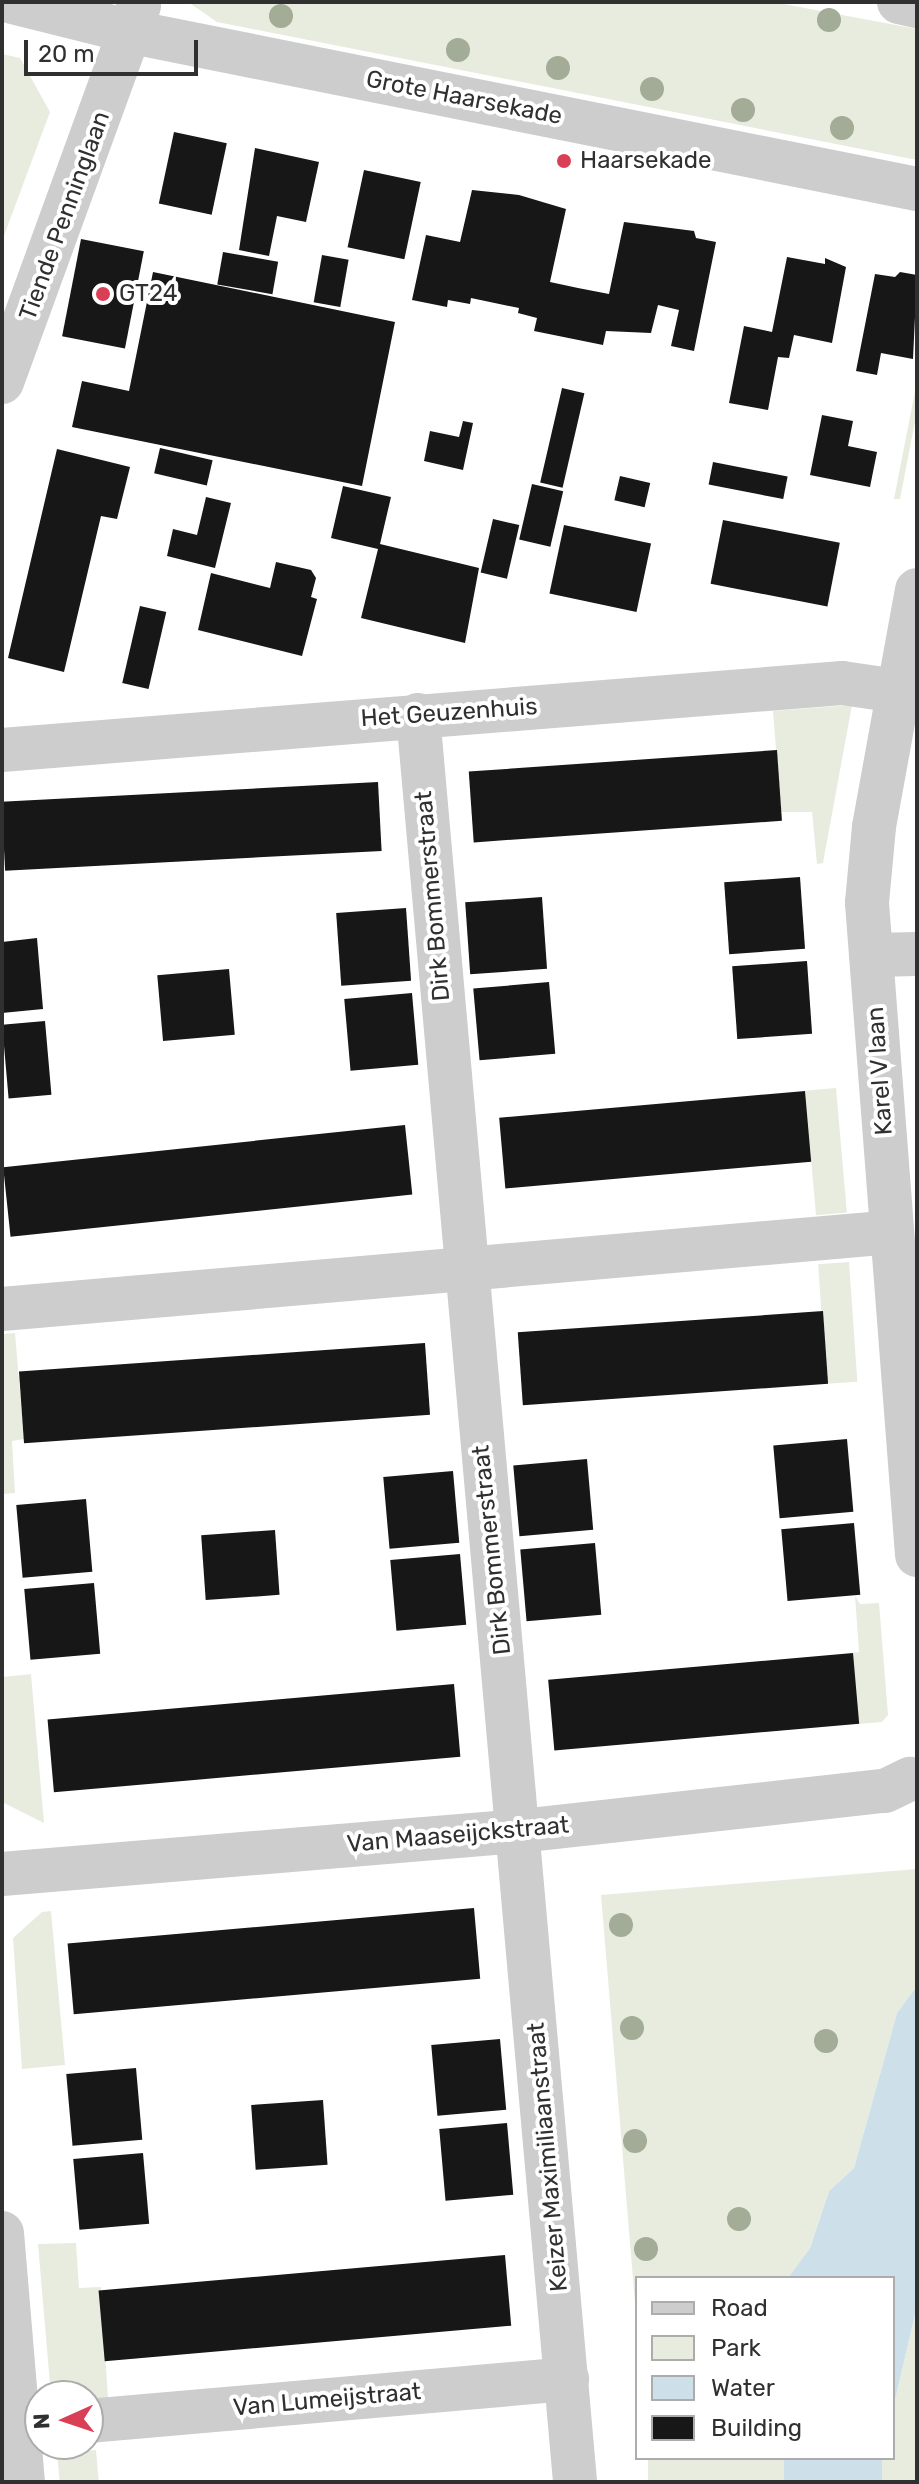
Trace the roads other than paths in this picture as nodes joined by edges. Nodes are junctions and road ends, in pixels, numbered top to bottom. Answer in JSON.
{"nodes":[{"id":1,"x":12,"y":2,"type":"edge"},
{"id":2,"x":899,"y":2,"type":"edge"},
{"id":3,"x":917,"y":6,"type":"edge"},
{"id":4,"x":136,"y":17,"type":"edge"},
{"id":5,"x":917,"y":189,"type":"edge"},
{"id":6,"x":2,"y":382,"type":"edge"},
{"id":7,"x":917,"y":590,"type":"edge"},
{"id":8,"x":897,"y":691,"type":"junction"},
{"id":9,"x":418,"y":715,"type":"junction"},
{"id":10,"x":2,"y":750,"type":"edge"},
{"id":11,"x":917,"y":954,"type":"edge"},
{"id":12,"x":871,"y":955,"type":"junction"},
{"id":13,"x":892,"y":1232,"type":"junction"},
{"id":14,"x":465,"y":1268,"type":"junction"},
{"id":15,"x":2,"y":1309,"type":"edge"},
{"id":16,"x":917,"y":1555,"type":"edge"},
{"id":17,"x":915,"y":1781,"type":"edge"},
{"id":18,"x":520,"y":1831,"type":"junction"},
{"id":19,"x":2,"y":1874,"type":"edge"},
{"id":20,"x":2,"y":2233,"type":"edge"},
{"id":21,"x":567,"y":2379,"type":"junction"},
{"id":22,"x":24,"y":2390,"type":"edge"},
{"id":23,"x":104,"y":2420,"type":"edge"},
{"id":24,"x":25,"y":2460,"type":"edge"},
{"id":25,"x":23,"y":2482,"type":"edge"},
{"id":26,"x":575,"y":2482,"type":"edge"}],
"edges":[{"from":1,"to":4,"type":"street","name":"Grote Haarsekade"},
{"from":2,"to":3,"type":"street"},
{"from":4,"to":5,"type":"street","name":"Grote Haarsekade"},
{"from":4,"to":6,"type":"street","name":"Tiende Penninglaan"},
{"from":7,"to":8,"type":"street","name":"Karel V laan"},
{"from":8,"to":9,"type":"street","name":"Het Geuzenhuis"},
{"from":8,"to":12,"type":"street","name":"Karel V laan"},
{"from":9,"to":10,"type":"street","name":"Het Geuzenhuis"},
{"from":9,"to":14,"type":"street","name":"Dirk Bommerstraat"},
{"from":11,"to":12,"type":"street"},
{"from":12,"to":13,"type":"street","name":"Karel V laan"},
{"from":13,"to":14,"type":"street"},
{"from":13,"to":16,"type":"street","name":"Karel V laan"},
{"from":14,"to":15,"type":"street"},
{"from":14,"to":18,"type":"street","name":"Dirk Bommerstraat"},
{"from":17,"to":18,"type":"street","name":"Van Maaseijckstraat"},
{"from":18,"to":19,"type":"street","name":"Van Maaseijckstraat"},
{"from":18,"to":21,"type":"street","name":"Keizer Maximiliaanstraat"},
{"from":20,"to":22,"type":"street"},
{"from":21,"to":23,"type":"street","name":"Van Lumeijstraat"},
{"from":21,"to":26,"type":"street","name":"Keizer Maximiliaanstraat"},
{"from":24,"to":25,"type":"street"}]}
